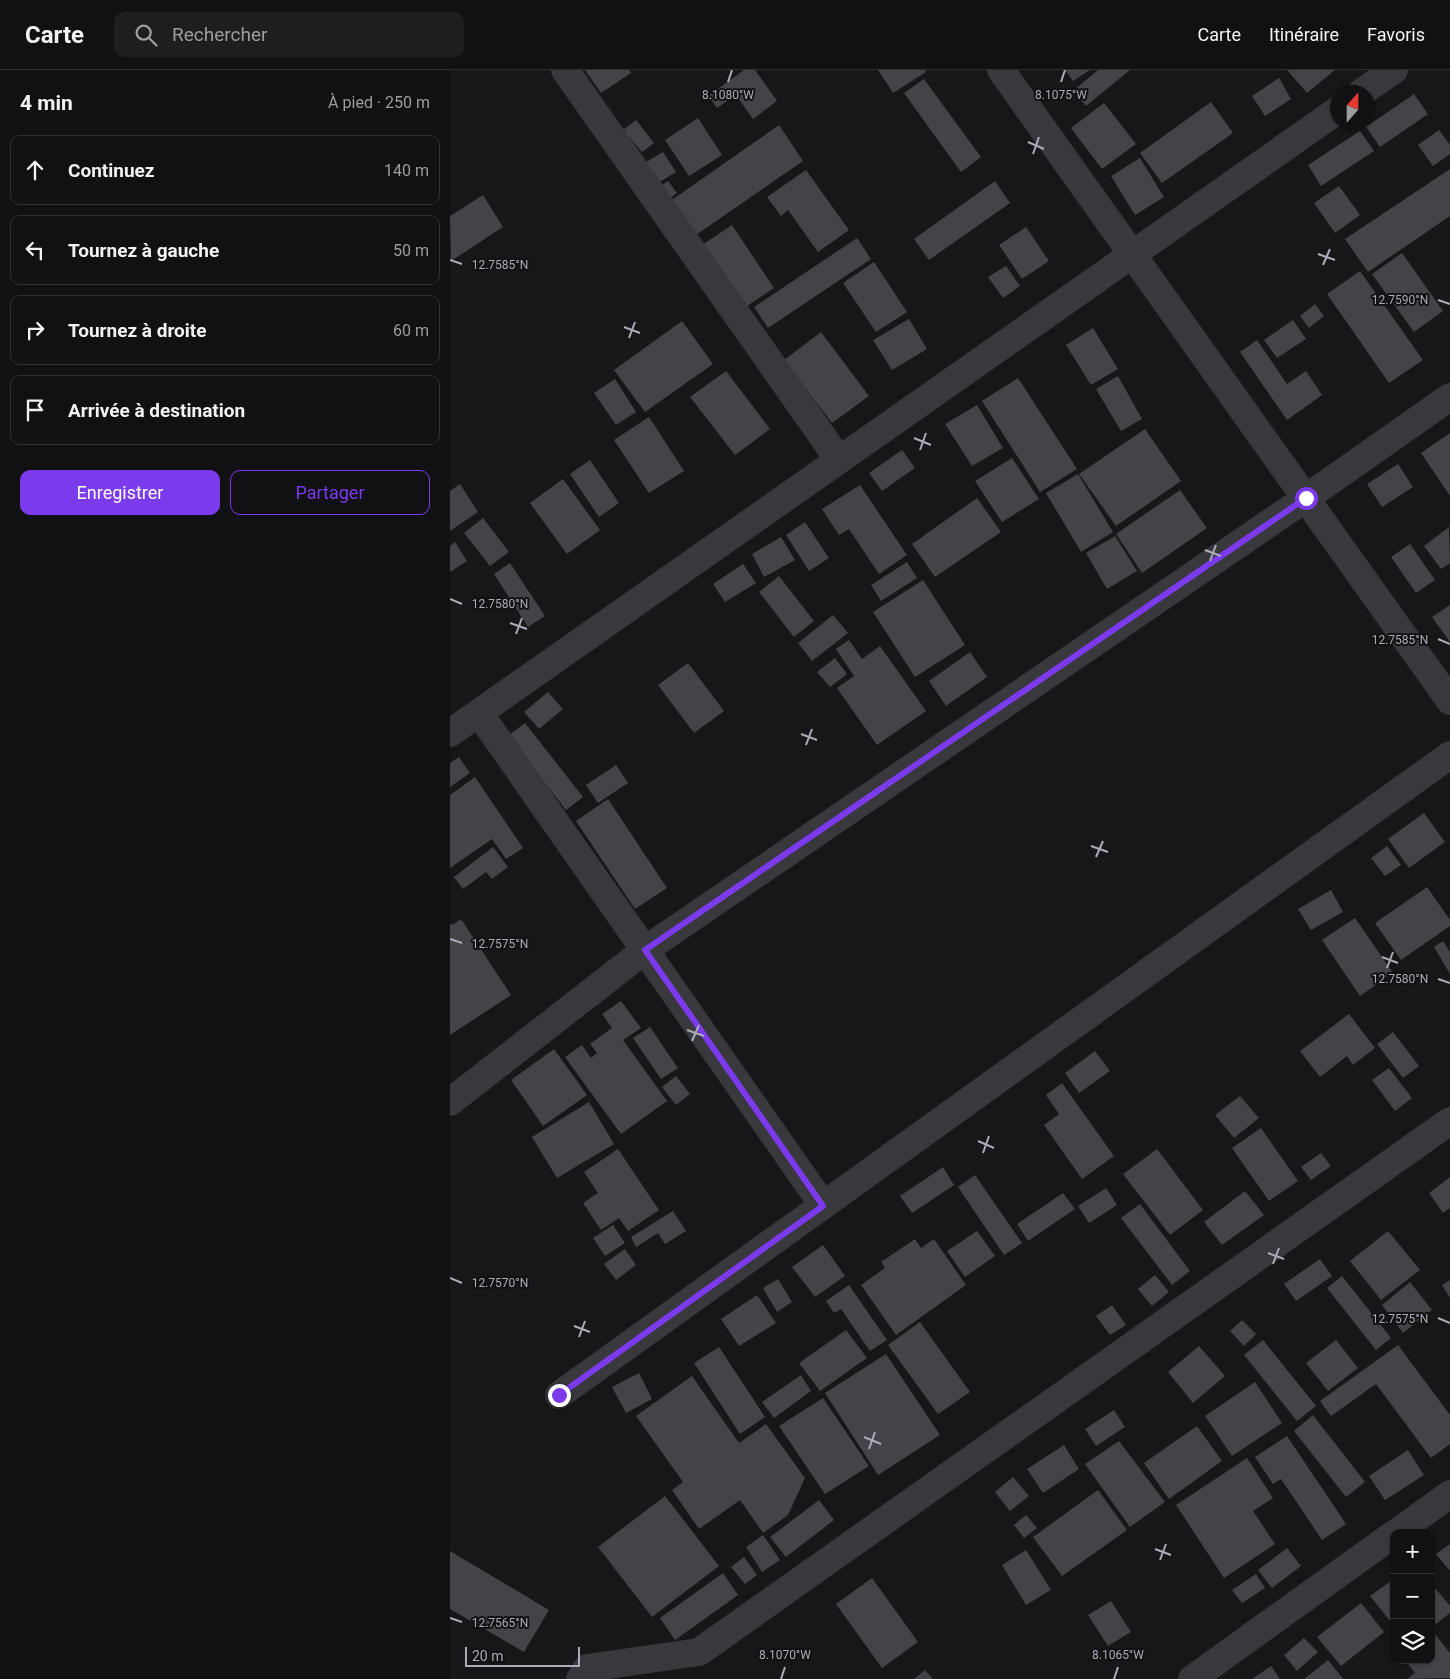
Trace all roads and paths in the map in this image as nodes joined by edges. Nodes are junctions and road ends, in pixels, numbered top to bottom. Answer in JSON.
{"nodes":[{"id":1,"x":565,"y":70,"type":"edge"},
{"id":2,"x":1001,"y":70,"type":"edge"},
{"id":3,"x":1394,"y":70,"type":"edge"},
{"id":4,"x":1372,"y":85,"type":"edge"},
{"id":5,"x":1330,"y":116,"type":"edge"},
{"id":6,"x":1132,"y":254,"type":"junction"},
{"id":7,"x":1450,"y":397,"type":"edge"},
{"id":8,"x":839,"y":460,"type":"junction"},
{"id":9,"x":1306,"y":498,"type":"junction"},
{"id":10,"x":1450,"y":701,"type":"edge"},
{"id":11,"x":479,"y":713,"type":"junction"},
{"id":12,"x":450,"y":733,"type":"edge"},
{"id":13,"x":1450,"y":756,"type":"edge"},
{"id":14,"x":645,"y":950,"type":"junction"},
{"id":15,"x":450,"y":1102,"type":"edge"},
{"id":16,"x":1450,"y":1121,"type":"edge"},
{"id":17,"x":823,"y":1206,"type":"junction"},
{"id":18,"x":559,"y":1395,"type":"dead end"},
{"id":19,"x":1450,"y":1494,"type":"edge"},
{"id":20,"x":1402,"y":1529,"type":"edge"},
{"id":21,"x":1390,"y":1538,"type":"edge"},
{"id":22,"x":591,"y":1675,"type":"edge"},
{"id":23,"x":1192,"y":1679,"type":"edge"}],
"edges":[{"from":1,"to":8,"type":"street"},
{"from":2,"to":6,"type":"street"},
{"from":3,"to":4,"type":"street"},
{"from":5,"to":6,"type":"street"},
{"from":6,"to":8,"type":"street"},
{"from":6,"to":9,"type":"street"},
{"from":7,"to":9,"type":"street"},
{"from":8,"to":11,"type":"street"},
{"from":9,"to":10,"type":"street"},
{"from":9,"to":14,"type":"street"},
{"from":11,"to":12,"type":"street"},
{"from":11,"to":14,"type":"street"},
{"from":13,"to":17,"type":"street"},
{"from":14,"to":15,"type":"street"},
{"from":14,"to":17,"type":"street"},
{"from":16,"to":22,"type":"street"},
{"from":17,"to":18,"type":"street"},
{"from":19,"to":20,"type":"street"},
{"from":21,"to":23,"type":"street"}]}
